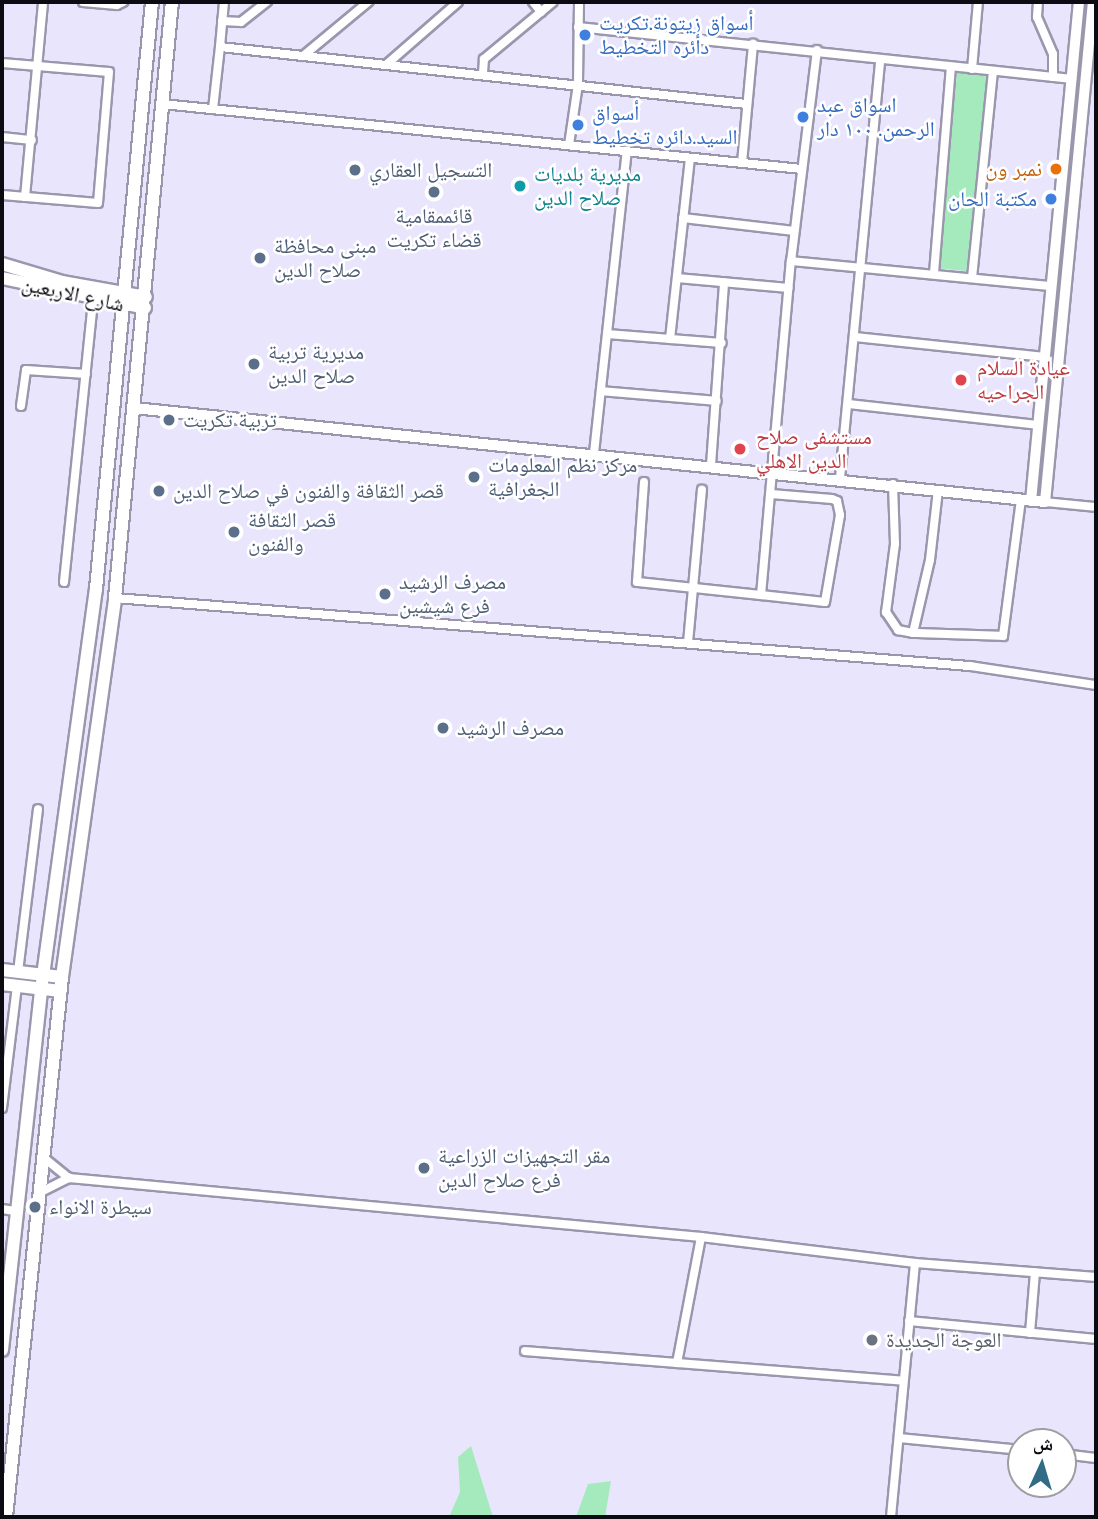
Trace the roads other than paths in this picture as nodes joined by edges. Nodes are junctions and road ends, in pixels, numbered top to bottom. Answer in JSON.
{"nodes":[{"id":1,"x":43,"y":2,"type":"edge"},
{"id":2,"x":83,"y":2,"type":"edge"},
{"id":3,"x":124,"y":2,"type":"edge"},
{"id":4,"x":152,"y":2,"type":"edge"},
{"id":5,"x":172,"y":2,"type":"edge"},
{"id":6,"x":224,"y":2,"type":"edge"},
{"id":7,"x":267,"y":2,"type":"edge"},
{"id":8,"x":368,"y":2,"type":"edge"},
{"id":9,"x":458,"y":2,"type":"edge"},
{"id":10,"x":533,"y":2,"type":"edge"},
{"id":11,"x":553,"y":2,"type":"edge"},
{"id":12,"x":579,"y":2,"type":"edge"},
{"id":13,"x":978,"y":2,"type":"edge"},
{"id":14,"x":1038,"y":2,"type":"edge"},
{"id":15,"x":1079,"y":2,"type":"edge"},
{"id":16,"x":1093,"y":2,"type":"edge"},
{"id":17,"x":541,"y":12,"type":"junction"},
{"id":18,"x":222,"y":21,"type":"junction"},
{"id":19,"x":578,"y":27,"type":"junction"},
{"id":20,"x":752,"y":44,"type":"junction"},
{"id":21,"x":220,"y":47,"type":"junction"},
{"id":22,"x":817,"y":50,"type":"junction"},
{"id":23,"x":303,"y":56,"type":"junction"},
{"id":24,"x":880,"y":60,"type":"junction"},
{"id":25,"x":2,"y":63,"type":"edge"},
{"id":26,"x":387,"y":64,"type":"junction"},
{"id":27,"x":40,"y":66,"type":"junction"},
{"id":28,"x":951,"y":67,"type":"junction"},
{"id":29,"x":972,"y":69,"type":"junction"},
{"id":30,"x":993,"y":71,"type":"junction"},
{"id":31,"x":483,"y":74,"type":"junction"},
{"id":32,"x":1053,"y":77,"type":"junction"},
{"id":33,"x":1072,"y":79,"type":"junction"},
{"id":34,"x":578,"y":84,"type":"junction"},
{"id":35,"x":162,"y":104,"type":"junction"},
{"id":36,"x":746,"y":104,"type":"junction"},
{"id":37,"x":214,"y":109,"type":"junction"},
{"id":38,"x":2,"y":137,"type":"edge"},
{"id":39,"x":32,"y":140,"type":"junction"},
{"id":40,"x":569,"y":145,"type":"junction"},
{"id":41,"x":627,"y":151,"type":"junction"},
{"id":42,"x":691,"y":158,"type":"junction"},
{"id":43,"x":741,"y":163,"type":"junction"},
{"id":44,"x":802,"y":169,"type":"junction"},
{"id":45,"x":1062,"y":180,"type":"junction"},
{"id":46,"x":1075,"y":182,"type":"junction"},
{"id":47,"x":2,"y":195,"type":"edge"},
{"id":48,"x":25,"y":197,"type":"junction"},
{"id":49,"x":683,"y":218,"type":"junction"},
{"id":50,"x":794,"y":231,"type":"junction"},
{"id":51,"x":791,"y":261,"type":"junction"},
{"id":52,"x":2,"y":264,"type":"edge"},
{"id":53,"x":863,"y":267,"type":"junction"},
{"id":54,"x":934,"y":273,"type":"junction"},
{"id":55,"x":2,"y":278,"type":"edge"},
{"id":56,"x":677,"y":278,"type":"junction"},
{"id":57,"x":972,"y":278,"type":"junction"},
{"id":58,"x":724,"y":282,"type":"junction"},
{"id":59,"x":1051,"y":286,"type":"junction"},
{"id":60,"x":789,"y":288,"type":"junction"},
{"id":61,"x":93,"y":301,"type":"junction"},
{"id":62,"x":124,"y":301,"type":"junction"},
{"id":63,"x":145,"y":302,"type":"junction"},
{"id":64,"x":607,"y":334,"type":"junction"},
{"id":65,"x":855,"y":337,"type":"junction"},
{"id":66,"x":670,"y":339,"type":"junction"},
{"id":67,"x":722,"y":343,"type":"junction"},
{"id":68,"x":1045,"y":358,"type":"junction"},
{"id":69,"x":86,"y":374,"type":"junction"},
{"id":70,"x":601,"y":391,"type":"junction"},
{"id":71,"x":717,"y":401,"type":"junction"},
{"id":72,"x":848,"y":404,"type":"junction"},
{"id":73,"x":21,"y":406,"type":"dead end"},
{"id":74,"x":134,"y":408,"type":"junction"},
{"id":75,"x":1038,"y":425,"type":"junction"},
{"id":76,"x":594,"y":453,"type":"junction"},
{"id":77,"x":711,"y":465,"type":"junction"},
{"id":78,"x":771,"y":471,"type":"junction"},
{"id":79,"x":840,"y":478,"type":"junction"},
{"id":80,"x":644,"y":482,"type":"dead end"},
{"id":81,"x":893,"y":484,"type":"junction"},
{"id":82,"x":702,"y":490,"type":"dead end"},
{"id":83,"x":938,"y":490,"type":"junction"},
{"id":84,"x":771,"y":494,"type":"junction"},
{"id":85,"x":1026,"y":500,"type":"junction"},
{"id":86,"x":1045,"y":502,"type":"junction"},
{"id":87,"x":1096,"y":507,"type":"edge"},
{"id":88,"x":64,"y":582,"type":"dead end"},
{"id":89,"x":694,"y":589,"type":"junction"},
{"id":90,"x":761,"y":595,"type":"junction"},
{"id":91,"x":115,"y":598,"type":"junction"},
{"id":92,"x":913,"y":634,"type":"junction"},
{"id":93,"x":688,"y":643,"type":"junction"},
{"id":94,"x":1096,"y":685,"type":"edge"},
{"id":95,"x":38,"y":809,"type":"dead end"},
{"id":96,"x":2,"y":970,"type":"edge"},
{"id":97,"x":18,"y":972,"type":"junction"},
{"id":98,"x":44,"y":975,"type":"junction"},
{"id":99,"x":62,"y":977,"type":"junction"},
{"id":100,"x":2,"y":984,"type":"edge"},
{"id":101,"x":16,"y":986,"type":"junction"},
{"id":102,"x":41,"y":989,"type":"junction"},
{"id":103,"x":61,"y":991,"type":"junction"},
{"id":104,"x":2,"y":1108,"type":"edge"},
{"id":105,"x":43,"y":1155,"type":"junction"},
{"id":106,"x":69,"y":1178,"type":"junction"},
{"id":107,"x":39,"y":1192,"type":"junction"},
{"id":108,"x":2,"y":1209,"type":"edge"},
{"id":109,"x":15,"y":1211,"type":"junction"},
{"id":110,"x":701,"y":1237,"type":"junction"},
{"id":111,"x":915,"y":1263,"type":"junction"},
{"id":112,"x":1035,"y":1272,"type":"junction"},
{"id":113,"x":1096,"y":1277,"type":"edge"},
{"id":114,"x":27,"y":1305,"type":"junction"},
{"id":115,"x":6,"y":1306,"type":"junction"},
{"id":116,"x":909,"y":1321,"type":"junction"},
{"id":117,"x":1031,"y":1333,"type":"junction"},
{"id":118,"x":1096,"y":1339,"type":"edge"},
{"id":119,"x":2,"y":1350,"type":"edge"},
{"id":120,"x":525,"y":1351,"type":"dead end"},
{"id":121,"x":677,"y":1363,"type":"junction"},
{"id":122,"x":903,"y":1381,"type":"junction"},
{"id":123,"x":899,"y":1438,"type":"junction"},
{"id":124,"x":1007,"y":1449,"type":"edge"},
{"id":125,"x":1077,"y":1456,"type":"edge"},
{"id":126,"x":1096,"y":1458,"type":"edge"},
{"id":127,"x":6,"y":1517,"type":"edge"},
{"id":128,"x":891,"y":1517,"type":"edge"}],
"edges":[{"from":1,"to":27,"type":"street"},
{"from":2,"to":3,"type":"street"},
{"from":4,"to":62,"type":"main road"},
{"from":5,"to":35,"type":"main road"},
{"from":6,"to":18,"type":"street"},
{"from":7,"to":18,"type":"street"},
{"from":8,"to":23,"type":"street"},
{"from":9,"to":26,"type":"street"},
{"from":10,"to":17,"type":"street"},
{"from":11,"to":17,"type":"street"},
{"from":12,"to":19,"type":"street"},
{"from":13,"to":29,"type":"street"},
{"from":14,"to":32,"type":"street"},
{"from":15,"to":33,"type":"street"},
{"from":16,"to":46,"type":"street"},
{"from":17,"to":31,"type":"street"},
{"from":18,"to":21,"type":"street"},
{"from":19,"to":20,"type":"street"},
{"from":19,"to":34,"type":"street"},
{"from":20,"to":22,"type":"street"},
{"from":20,"to":36,"type":"street"},
{"from":21,"to":23,"type":"street"},
{"from":21,"to":37,"type":"street"},
{"from":22,"to":24,"type":"street"},
{"from":22,"to":44,"type":"street"},
{"from":23,"to":26,"type":"street"},
{"from":24,"to":28,"type":"street"},
{"from":24,"to":53,"type":"street"},
{"from":25,"to":27,"type":"street"},
{"from":26,"to":31,"type":"street"},
{"from":27,"to":39,"type":"street"},
{"from":27,"to":48,"type":"street"},
{"from":28,"to":29,"type":"street"},
{"from":28,"to":54,"type":"street"},
{"from":29,"to":30,"type":"street"},
{"from":30,"to":32,"type":"street"},
{"from":30,"to":57,"type":"street"},
{"from":31,"to":34,"type":"street"},
{"from":32,"to":33,"type":"street"},
{"from":33,"to":45,"type":"street"},
{"from":34,"to":36,"type":"street"},
{"from":34,"to":40,"type":"street"},
{"from":35,"to":37,"type":"street"},
{"from":35,"to":63,"type":"main road"},
{"from":36,"to":43,"type":"street"},
{"from":37,"to":40,"type":"street"},
{"from":38,"to":39,"type":"street"},
{"from":39,"to":48,"type":"street"},
{"from":40,"to":41,"type":"street"},
{"from":41,"to":42,"type":"street"},
{"from":41,"to":64,"type":"street"},
{"from":42,"to":43,"type":"street"},
{"from":42,"to":49,"type":"street"},
{"from":43,"to":44,"type":"street"},
{"from":44,"to":50,"type":"street"},
{"from":45,"to":46,"type":"street"},
{"from":45,"to":59,"type":"street"},
{"from":46,"to":86,"type":"street"},
{"from":47,"to":48,"type":"street"},
{"from":49,"to":50,"type":"street"},
{"from":49,"to":56,"type":"street"},
{"from":50,"to":51,"type":"street"},
{"from":51,"to":53,"type":"street"},
{"from":51,"to":60,"type":"street"},
{"from":52,"to":62,"type":"main road"},
{"from":53,"to":54,"type":"street"},
{"from":53,"to":65,"type":"street"},
{"from":54,"to":57,"type":"street"},
{"from":55,"to":61,"type":"main road","name":"شارع الاربعين"},
{"from":56,"to":58,"type":"street"},
{"from":56,"to":66,"type":"street"},
{"from":57,"to":59,"type":"street"},
{"from":58,"to":60,"type":"street"},
{"from":58,"to":67,"type":"street"},
{"from":59,"to":68,"type":"street"},
{"from":60,"to":78,"type":"street"},
{"from":61,"to":62,"type":"main road","name":"شارع الاربعين"},
{"from":61,"to":69,"type":"street"},
{"from":62,"to":63,"type":"main road","name":"شارع الاربعين"},
{"from":62,"to":98,"type":"main road"},
{"from":63,"to":74,"type":"main road"},
{"from":64,"to":66,"type":"street"},
{"from":64,"to":70,"type":"street"},
{"from":65,"to":68,"type":"street"},
{"from":65,"to":72,"type":"street"},
{"from":66,"to":67,"type":"street"},
{"from":67,"to":71,"type":"street"},
{"from":68,"to":75,"type":"street"},
{"from":69,"to":73,"type":"street"},
{"from":69,"to":88,"type":"street"},
{"from":70,"to":71,"type":"street"},
{"from":70,"to":76,"type":"street"},
{"from":71,"to":77,"type":"street"},
{"from":72,"to":75,"type":"street"},
{"from":72,"to":79,"type":"street"},
{"from":74,"to":76,"type":"street"},
{"from":74,"to":91,"type":"main road"},
{"from":75,"to":85,"type":"street"},
{"from":76,"to":77,"type":"street"},
{"from":77,"to":78,"type":"street"},
{"from":78,"to":79,"type":"street"},
{"from":78,"to":84,"type":"street"},
{"from":79,"to":81,"type":"street"},
{"from":80,"to":89,"type":"street"},
{"from":81,"to":83,"type":"street"},
{"from":81,"to":92,"type":"street"},
{"from":82,"to":89,"type":"street"},
{"from":83,"to":85,"type":"street"},
{"from":83,"to":92,"type":"street"},
{"from":84,"to":90,"type":"street"},
{"from":84,"to":90,"type":"street"},
{"from":85,"to":86,"type":"street"},
{"from":85,"to":92,"type":"street"},
{"from":86,"to":87,"type":"street"},
{"from":89,"to":90,"type":"street"},
{"from":89,"to":93,"type":"street"},
{"from":91,"to":93,"type":"street"},
{"from":91,"to":99,"type":"main road"},
{"from":93,"to":94,"type":"street"},
{"from":95,"to":97,"type":"street"},
{"from":96,"to":97,"type":"main road"},
{"from":97,"to":98,"type":"main road"},
{"from":98,"to":99,"type":"main road"},
{"from":98,"to":102,"type":"main road"},
{"from":99,"to":103,"type":"main road"},
{"from":100,"to":101,"type":"main road"},
{"from":101,"to":102,"type":"main road"},
{"from":101,"to":104,"type":"street"},
{"from":102,"to":103,"type":"main road"},
{"from":102,"to":109,"type":"main road"},
{"from":103,"to":105,"type":"main road"},
{"from":105,"to":106,"type":"street"},
{"from":105,"to":107,"type":"main road"},
{"from":106,"to":107,"type":"street"},
{"from":106,"to":110,"type":"street"},
{"from":107,"to":114,"type":"main road"},
{"from":108,"to":109,"type":"street"},
{"from":109,"to":115,"type":"main road"},
{"from":110,"to":111,"type":"street"},
{"from":110,"to":121,"type":"street"},
{"from":111,"to":112,"type":"street"},
{"from":111,"to":116,"type":"street"},
{"from":112,"to":113,"type":"street"},
{"from":112,"to":117,"type":"street"},
{"from":114,"to":115,"type":"main road"},
{"from":114,"to":127,"type":"main road"},
{"from":115,"to":119,"type":"main road"},
{"from":116,"to":117,"type":"street"},
{"from":116,"to":122,"type":"street"},
{"from":117,"to":118,"type":"street"},
{"from":120,"to":121,"type":"street"},
{"from":121,"to":122,"type":"street"},
{"from":122,"to":123,"type":"street"},
{"from":123,"to":124,"type":"street"},
{"from":123,"to":128,"type":"street"},
{"from":125,"to":126,"type":"street"}]}
